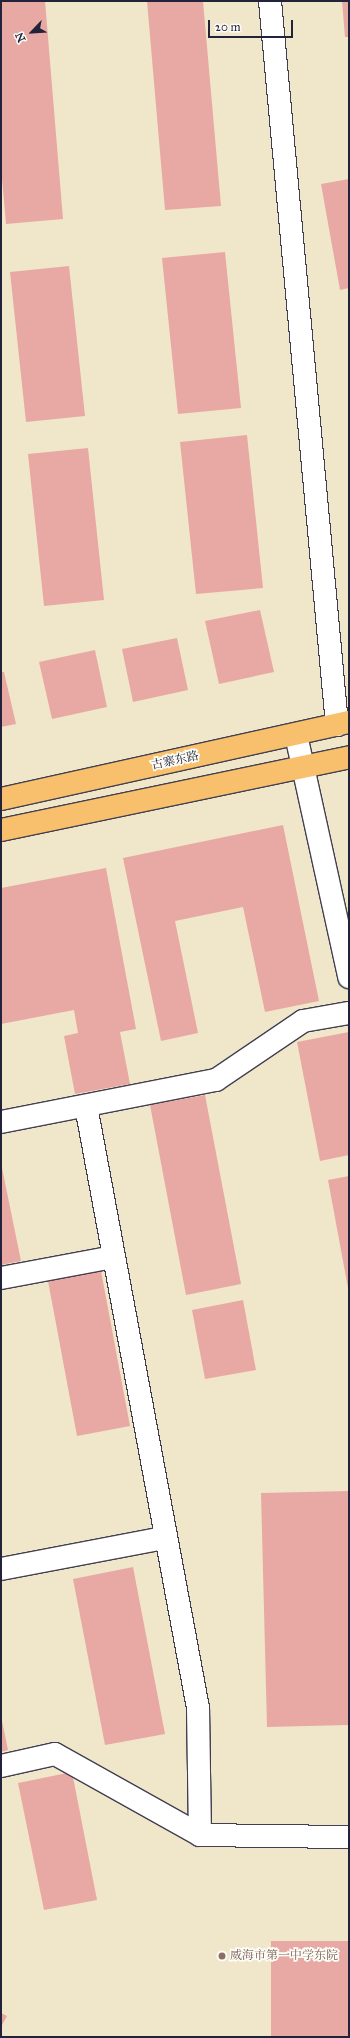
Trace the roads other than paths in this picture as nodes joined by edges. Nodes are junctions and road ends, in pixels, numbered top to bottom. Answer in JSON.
{"nodes":[{"id":1,"x":270,"y":1,"type":"edge"},
{"id":2,"x":343,"y":724,"type":"edge"},
{"id":3,"x":296,"y":735,"type":"junction"},
{"id":4,"x":349,"y":757,"type":"edge"},
{"id":5,"x":303,"y":766,"type":"junction"},
{"id":6,"x":1,"y":799,"type":"edge"},
{"id":7,"x":1,"y":830,"type":"edge"},
{"id":8,"x":349,"y":977,"type":"edge"},
{"id":9,"x":349,"y":1013,"type":"edge"},
{"id":10,"x":86,"y":1106,"type":"junction"},
{"id":11,"x":1,"y":1122,"type":"edge"},
{"id":12,"x":113,"y":1257,"type":"junction"},
{"id":13,"x":1,"y":1278,"type":"edge"},
{"id":14,"x":164,"y":1538,"type":"junction"},
{"id":15,"x":1,"y":1569,"type":"edge"},
{"id":16,"x":1,"y":1766,"type":"edge"},
{"id":17,"x":200,"y":1836,"type":"junction"},
{"id":18,"x":349,"y":1837,"type":"edge"}],
"edges":[{"from":1,"to":2,"type":"street"},
{"from":2,"to":3,"type":"main road","name":"古寨东路"},
{"from":3,"to":5,"type":"street"},
{"from":3,"to":6,"type":"main road","name":"古寨东路"},
{"from":4,"to":5,"type":"main road"},
{"from":5,"to":7,"type":"main road"},
{"from":5,"to":8,"type":"street"},
{"from":9,"to":10,"type":"street"},
{"from":10,"to":11,"type":"street"},
{"from":10,"to":12,"type":"street"},
{"from":12,"to":13,"type":"street"},
{"from":12,"to":14,"type":"street"},
{"from":14,"to":15,"type":"street"},
{"from":14,"to":17,"type":"street"},
{"from":16,"to":17,"type":"street"},
{"from":17,"to":18,"type":"street"}]}
